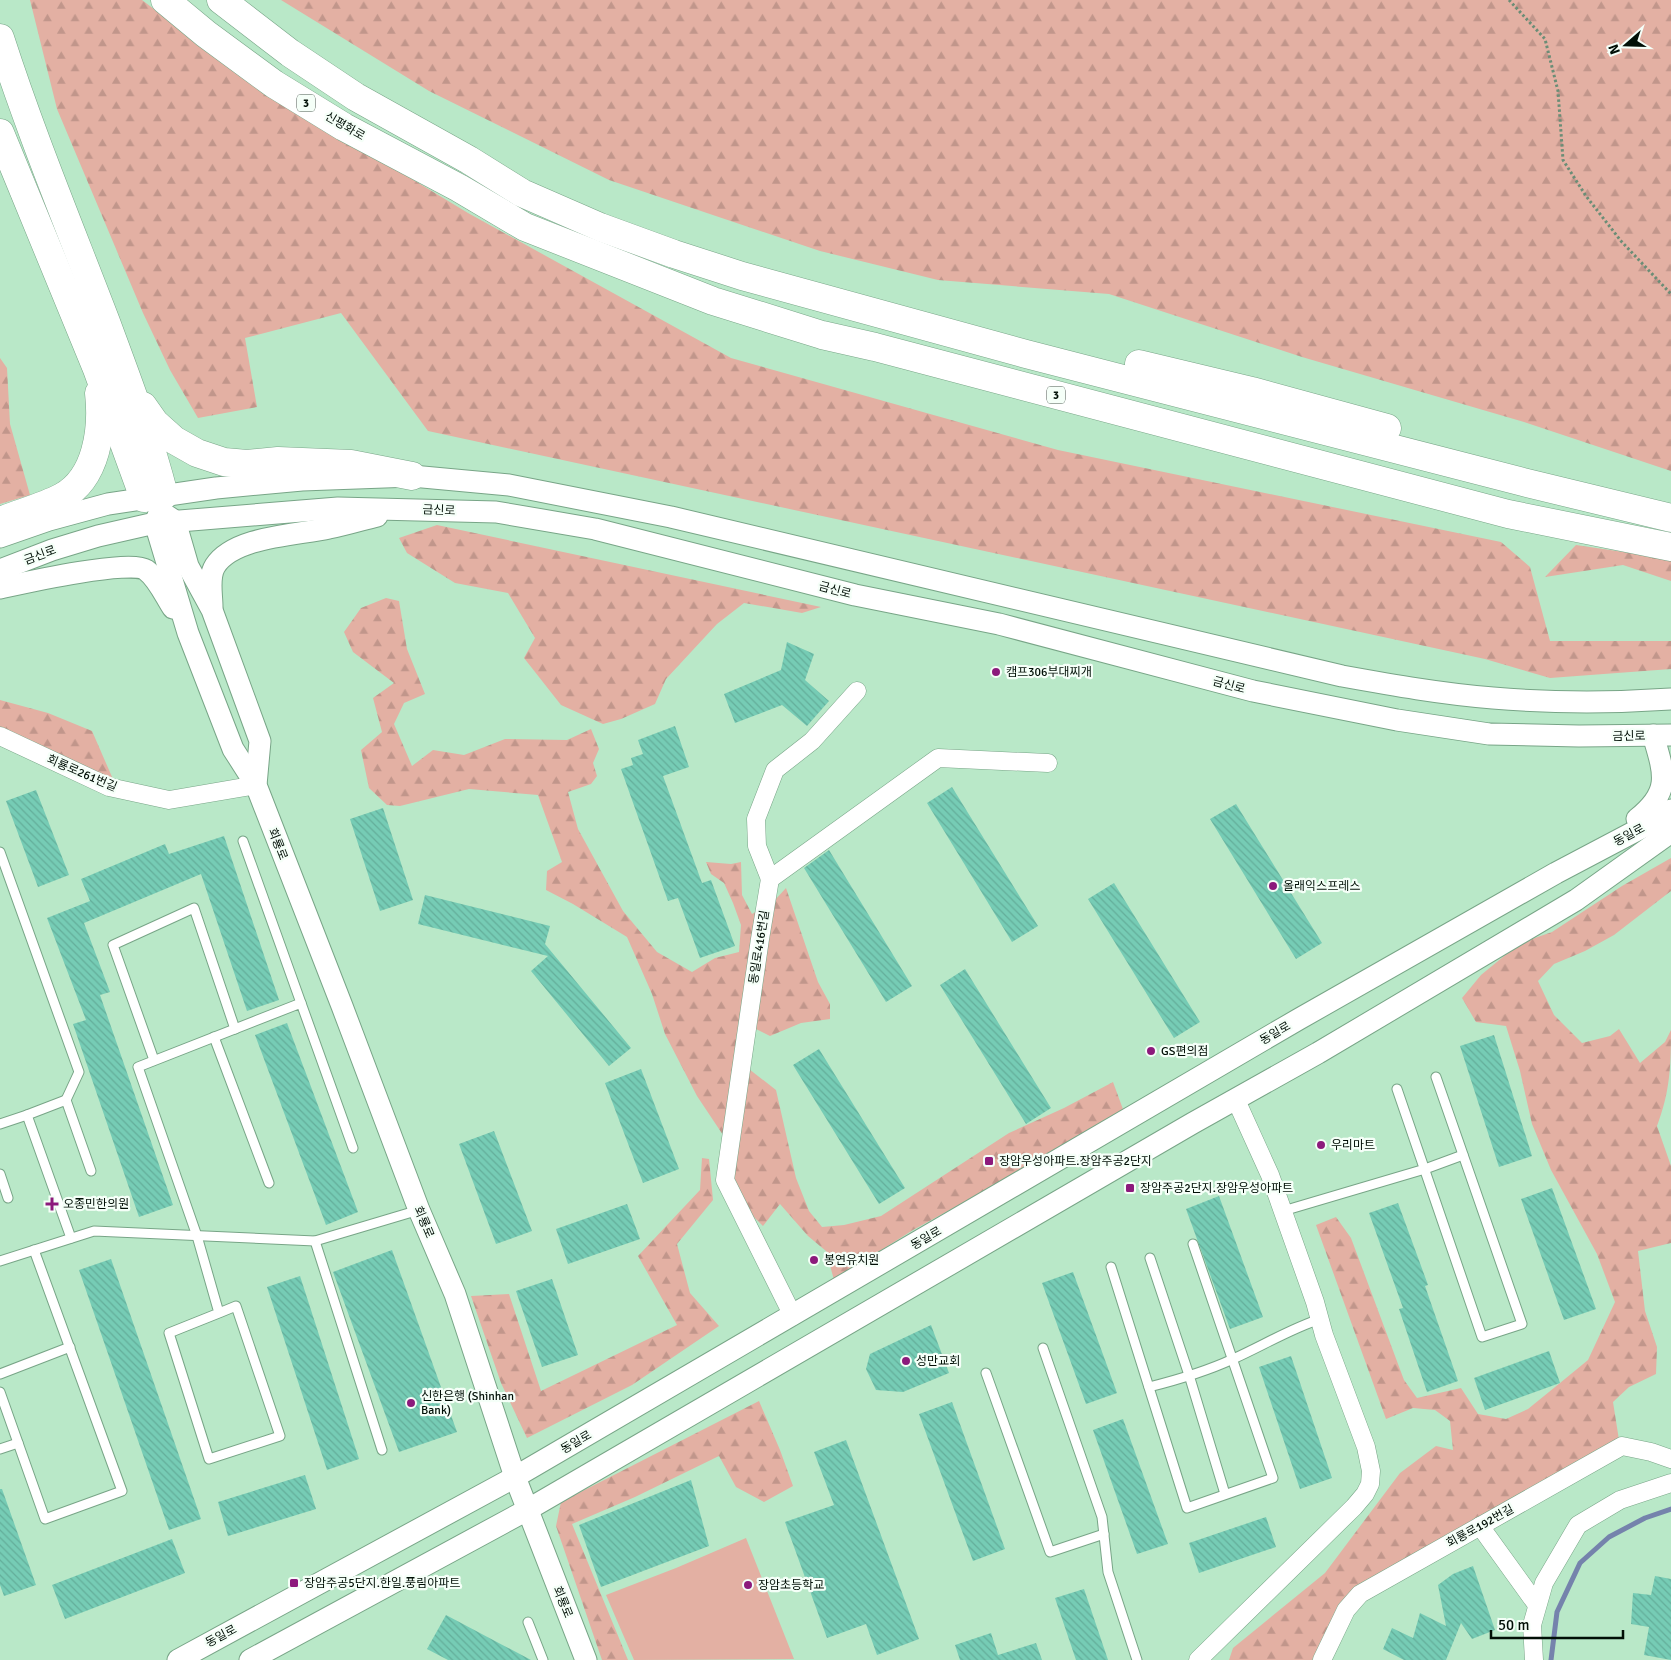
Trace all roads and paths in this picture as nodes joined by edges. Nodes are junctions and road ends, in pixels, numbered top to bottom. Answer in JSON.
{"nodes":[{"id":1,"x":165,"y":0,"type":"edge"},
{"id":2,"x":220,"y":0,"type":"edge"},
{"id":3,"x":1509,"y":0,"type":"edge"},
{"id":4,"x":0,"y":38,"type":"edge"},
{"id":5,"x":0,"y":133,"type":"edge"},
{"id":6,"x":469,"y":160,"type":"junction"},
{"id":7,"x":459,"y":188,"type":"junction"},
{"id":8,"x":1671,"y":294,"type":"edge"},
{"id":9,"x":1024,"y":361,"type":"junction"},
{"id":10,"x":97,"y":369,"type":"junction"},
{"id":11,"x":130,"y":385,"type":"junction"},
{"id":12,"x":412,"y":476,"type":"junction"},
{"id":13,"x":1671,"y":506,"type":"edge"},
{"id":14,"x":402,"y":509,"type":"junction"},
{"id":15,"x":159,"y":510,"type":"junction"},
{"id":16,"x":1671,"y":518,"type":"edge"},
{"id":17,"x":0,"y":521,"type":"edge"},
{"id":18,"x":1671,"y":533,"type":"edge"},
{"id":19,"x":0,"y":537,"type":"edge"},
{"id":20,"x":1671,"y":547,"type":"edge"},
{"id":21,"x":0,"y":570,"type":"edge"},
{"id":22,"x":0,"y":588,"type":"edge"},
{"id":23,"x":212,"y":610,"type":"junction"},
{"id":24,"x":188,"y":633,"type":"junction"},
{"id":25,"x":857,"y":691,"type":"dead end"},
{"id":26,"x":1671,"y":698,"type":"edge"},
{"id":27,"x":1662,"y":735,"type":"edge"},
{"id":28,"x":0,"y":736,"type":"edge"},
{"id":29,"x":1048,"y":763,"type":"dead end"},
{"id":30,"x":256,"y":786,"type":"junction"},
{"id":31,"x":1671,"y":810,"type":"edge"},
{"id":32,"x":1671,"y":832,"type":"edge"},
{"id":33,"x":243,"y":841,"type":"dead end"},
{"id":34,"x":1671,"y":849,"type":"edge"},
{"id":35,"x":0,"y":852,"type":"edge"},
{"id":36,"x":1556,"y":873,"type":"junction"},
{"id":37,"x":770,"y":878,"type":"junction"},
{"id":38,"x":1576,"y":900,"type":"junction"},
{"id":39,"x":300,"y":1003,"type":"junction"},
{"id":40,"x":235,"y":1029,"type":"junction"},
{"id":41,"x":214,"y":1037,"type":"junction"},
{"id":42,"x":154,"y":1060,"type":"junction"},
{"id":43,"x":1436,"y":1077,"type":"dead end"},
{"id":44,"x":1397,"y":1089,"type":"dead end"},
{"id":45,"x":66,"y":1100,"type":"junction"},
{"id":46,"x":1236,"y":1100,"type":"junction"},
{"id":47,"x":27,"y":1115,"type":"junction"},
{"id":48,"x":0,"y":1124,"type":"edge"},
{"id":49,"x":353,"y":1148,"type":"dead end"},
{"id":50,"x":1464,"y":1155,"type":"junction"},
{"id":51,"x":1425,"y":1169,"type":"junction"},
{"id":52,"x":91,"y":1171,"type":"dead end"},
{"id":53,"x":0,"y":1174,"type":"edge"},
{"id":54,"x":269,"y":1183,"type":"dead end"},
{"id":55,"x":8,"y":1198,"type":"dead end"},
{"id":56,"x":419,"y":1210,"type":"junction"},
{"id":57,"x":1283,"y":1211,"type":"junction"},
{"id":58,"x":197,"y":1236,"type":"junction"},
{"id":59,"x":71,"y":1238,"type":"junction"},
{"id":60,"x":315,"y":1241,"type":"junction"},
{"id":61,"x":1193,"y":1244,"type":"dead end"},
{"id":62,"x":34,"y":1250,"type":"junction"},
{"id":63,"x":1150,"y":1258,"type":"dead end"},
{"id":64,"x":0,"y":1261,"type":"edge"},
{"id":65,"x":1111,"y":1267,"type":"dead end"},
{"id":66,"x":219,"y":1313,"type":"junction"},
{"id":67,"x":793,"y":1316,"type":"junction"},
{"id":68,"x":1320,"y":1319,"type":"junction"},
{"id":69,"x":70,"y":1347,"type":"junction"},
{"id":70,"x":1043,"y":1348,"type":"dead end"},
{"id":71,"x":1232,"y":1360,"type":"junction"},
{"id":72,"x":986,"y":1373,"type":"dead end"},
{"id":73,"x":0,"y":1374,"type":"edge"},
{"id":74,"x":1189,"y":1375,"type":"junction"},
{"id":75,"x":1149,"y":1387,"type":"junction"},
{"id":76,"x":0,"y":1392,"type":"edge"},
{"id":77,"x":18,"y":1443,"type":"junction"},
{"id":78,"x":0,"y":1449,"type":"edge"},
{"id":79,"x":382,"y":1450,"type":"dead end"},
{"id":80,"x":1671,"y":1459,"type":"edge"},
{"id":81,"x":515,"y":1477,"type":"junction"},
{"id":82,"x":1671,"y":1483,"type":"edge"},
{"id":83,"x":1225,"y":1494,"type":"junction"},
{"id":84,"x":527,"y":1510,"type":"junction"},
{"id":85,"x":1480,"y":1526,"type":"junction"},
{"id":86,"x":1104,"y":1534,"type":"junction"},
{"id":87,"x":1537,"y":1605,"type":"junction"},
{"id":88,"x":528,"y":1622,"type":"dead end"},
{"id":89,"x":178,"y":1660,"type":"edge"},
{"id":90,"x":250,"y":1660,"type":"edge"},
{"id":91,"x":542,"y":1660,"type":"edge"},
{"id":92,"x":586,"y":1660,"type":"edge"},
{"id":93,"x":1137,"y":1660,"type":"edge"},
{"id":94,"x":1198,"y":1660,"type":"edge"},
{"id":95,"x":1322,"y":1660,"type":"edge"},
{"id":96,"x":1534,"y":1660,"type":"edge"}],
"edges":[{"from":1,"to":7,"type":"highway","name":"신평화로","number":"3"},
{"from":2,"to":6,"type":"highway"},
{"from":3,"to":8,"type":"path"},
{"from":4,"to":11,"type":"highway"},
{"from":5,"to":10,"type":"highway"},
{"from":6,"to":9,"type":"highway"},
{"from":6,"to":13,"type":"highway"},
{"from":7,"to":9,"type":"highway"},
{"from":7,"to":20,"type":"highway","number":"3"},
{"from":9,"to":16,"type":"highway"},
{"from":9,"to":18,"type":"highway"},
{"from":10,"to":15,"type":"highway"},
{"from":10,"to":17,"type":"highway"},
{"from":11,"to":12,"type":"highway"},
{"from":11,"to":15,"type":"highway"},
{"from":12,"to":15,"type":"street","name":"금신로"},
{"from":12,"to":26,"type":"street","name":"금신로"},
{"from":14,"to":15,"type":"street","name":"금신로"},
{"from":14,"to":23,"type":"street"},
{"from":14,"to":27,"type":"street","name":"금신로"},
{"from":15,"to":19,"type":"street","name":"금신로"},
{"from":15,"to":21,"type":"street","name":"금신로"},
{"from":15,"to":23,"type":"street","name":"회룡로"},
{"from":15,"to":24,"type":"street","name":"회룡로"},
{"from":22,"to":24,"type":"street"},
{"from":23,"to":30,"type":"street","name":"회룡로"},
{"from":24,"to":30,"type":"street","name":"회룡로"},
{"from":25,"to":37,"type":"street"},
{"from":27,"to":36,"type":"street"},
{"from":28,"to":30,"type":"street","name":"회룡로261번길"},
{"from":29,"to":37,"type":"street"},
{"from":30,"to":56,"type":"street","name":"회룡로"},
{"from":31,"to":36,"type":"street","name":"동일로"},
{"from":32,"to":38,"type":"street","name":"동일로"},
{"from":33,"to":39,"type":"lane"},
{"from":34,"to":38,"type":"street"},
{"from":35,"to":45,"type":"lane"},
{"from":36,"to":67,"type":"street","name":"동일로"},
{"from":37,"to":67,"type":"street","name":"동일로416번길"},
{"from":38,"to":46,"type":"street","name":"동일로"},
{"from":39,"to":40,"type":"lane"},
{"from":39,"to":49,"type":"lane"},
{"from":40,"to":41,"type":"lane"},
{"from":40,"to":42,"type":"lane"},
{"from":41,"to":42,"type":"lane"},
{"from":41,"to":54,"type":"lane"},
{"from":42,"to":58,"type":"lane"},
{"from":43,"to":50,"type":"lane"},
{"from":44,"to":51,"type":"lane"},
{"from":45,"to":47,"type":"lane"},
{"from":45,"to":52,"type":"lane"},
{"from":46,"to":57,"type":"street"},
{"from":46,"to":84,"type":"street","name":"동일로"},
{"from":47,"to":48,"type":"lane"},
{"from":47,"to":59,"type":"lane"},
{"from":50,"to":51,"type":"lane"},
{"from":50,"to":51,"type":"lane"},
{"from":51,"to":57,"type":"lane"},
{"from":53,"to":55,"type":"lane"},
{"from":56,"to":60,"type":"lane"},
{"from":56,"to":81,"type":"street","name":"회룡로"},
{"from":57,"to":68,"type":"street"},
{"from":58,"to":59,"type":"lane"},
{"from":58,"to":60,"type":"lane"},
{"from":58,"to":66,"type":"lane"},
{"from":59,"to":62,"type":"lane"},
{"from":60,"to":79,"type":"lane"},
{"from":61,"to":71,"type":"lane"},
{"from":62,"to":64,"type":"lane"},
{"from":62,"to":69,"type":"lane"},
{"from":63,"to":74,"type":"lane"},
{"from":65,"to":75,"type":"lane"},
{"from":66,"to":66,"type":"lane"},
{"from":67,"to":81,"type":"street","name":"동일로"},
{"from":68,"to":71,"type":"lane"},
{"from":68,"to":94,"type":"street"},
{"from":69,"to":73,"type":"lane"},
{"from":69,"to":77,"type":"lane"},
{"from":70,"to":86,"type":"lane"},
{"from":71,"to":74,"type":"lane"},
{"from":71,"to":83,"type":"lane"},
{"from":72,"to":86,"type":"lane"},
{"from":74,"to":75,"type":"lane"},
{"from":74,"to":83,"type":"lane"},
{"from":75,"to":83,"type":"lane"},
{"from":76,"to":77,"type":"lane"},
{"from":77,"to":78,"type":"lane"},
{"from":80,"to":85,"type":"street","name":"회룡로192번길"},
{"from":81,"to":84,"type":"street","name":"회룡로"},
{"from":81,"to":89,"type":"street","name":"동일로"},
{"from":82,"to":87,"type":"street"},
{"from":84,"to":90,"type":"street","name":"동일로"},
{"from":84,"to":92,"type":"street","name":"회룡로"},
{"from":85,"to":87,"type":"street"},
{"from":85,"to":95,"type":"street","name":"회룡로192번길"},
{"from":86,"to":93,"type":"lane"},
{"from":87,"to":96,"type":"street"},
{"from":88,"to":91,"type":"lane"}]}
